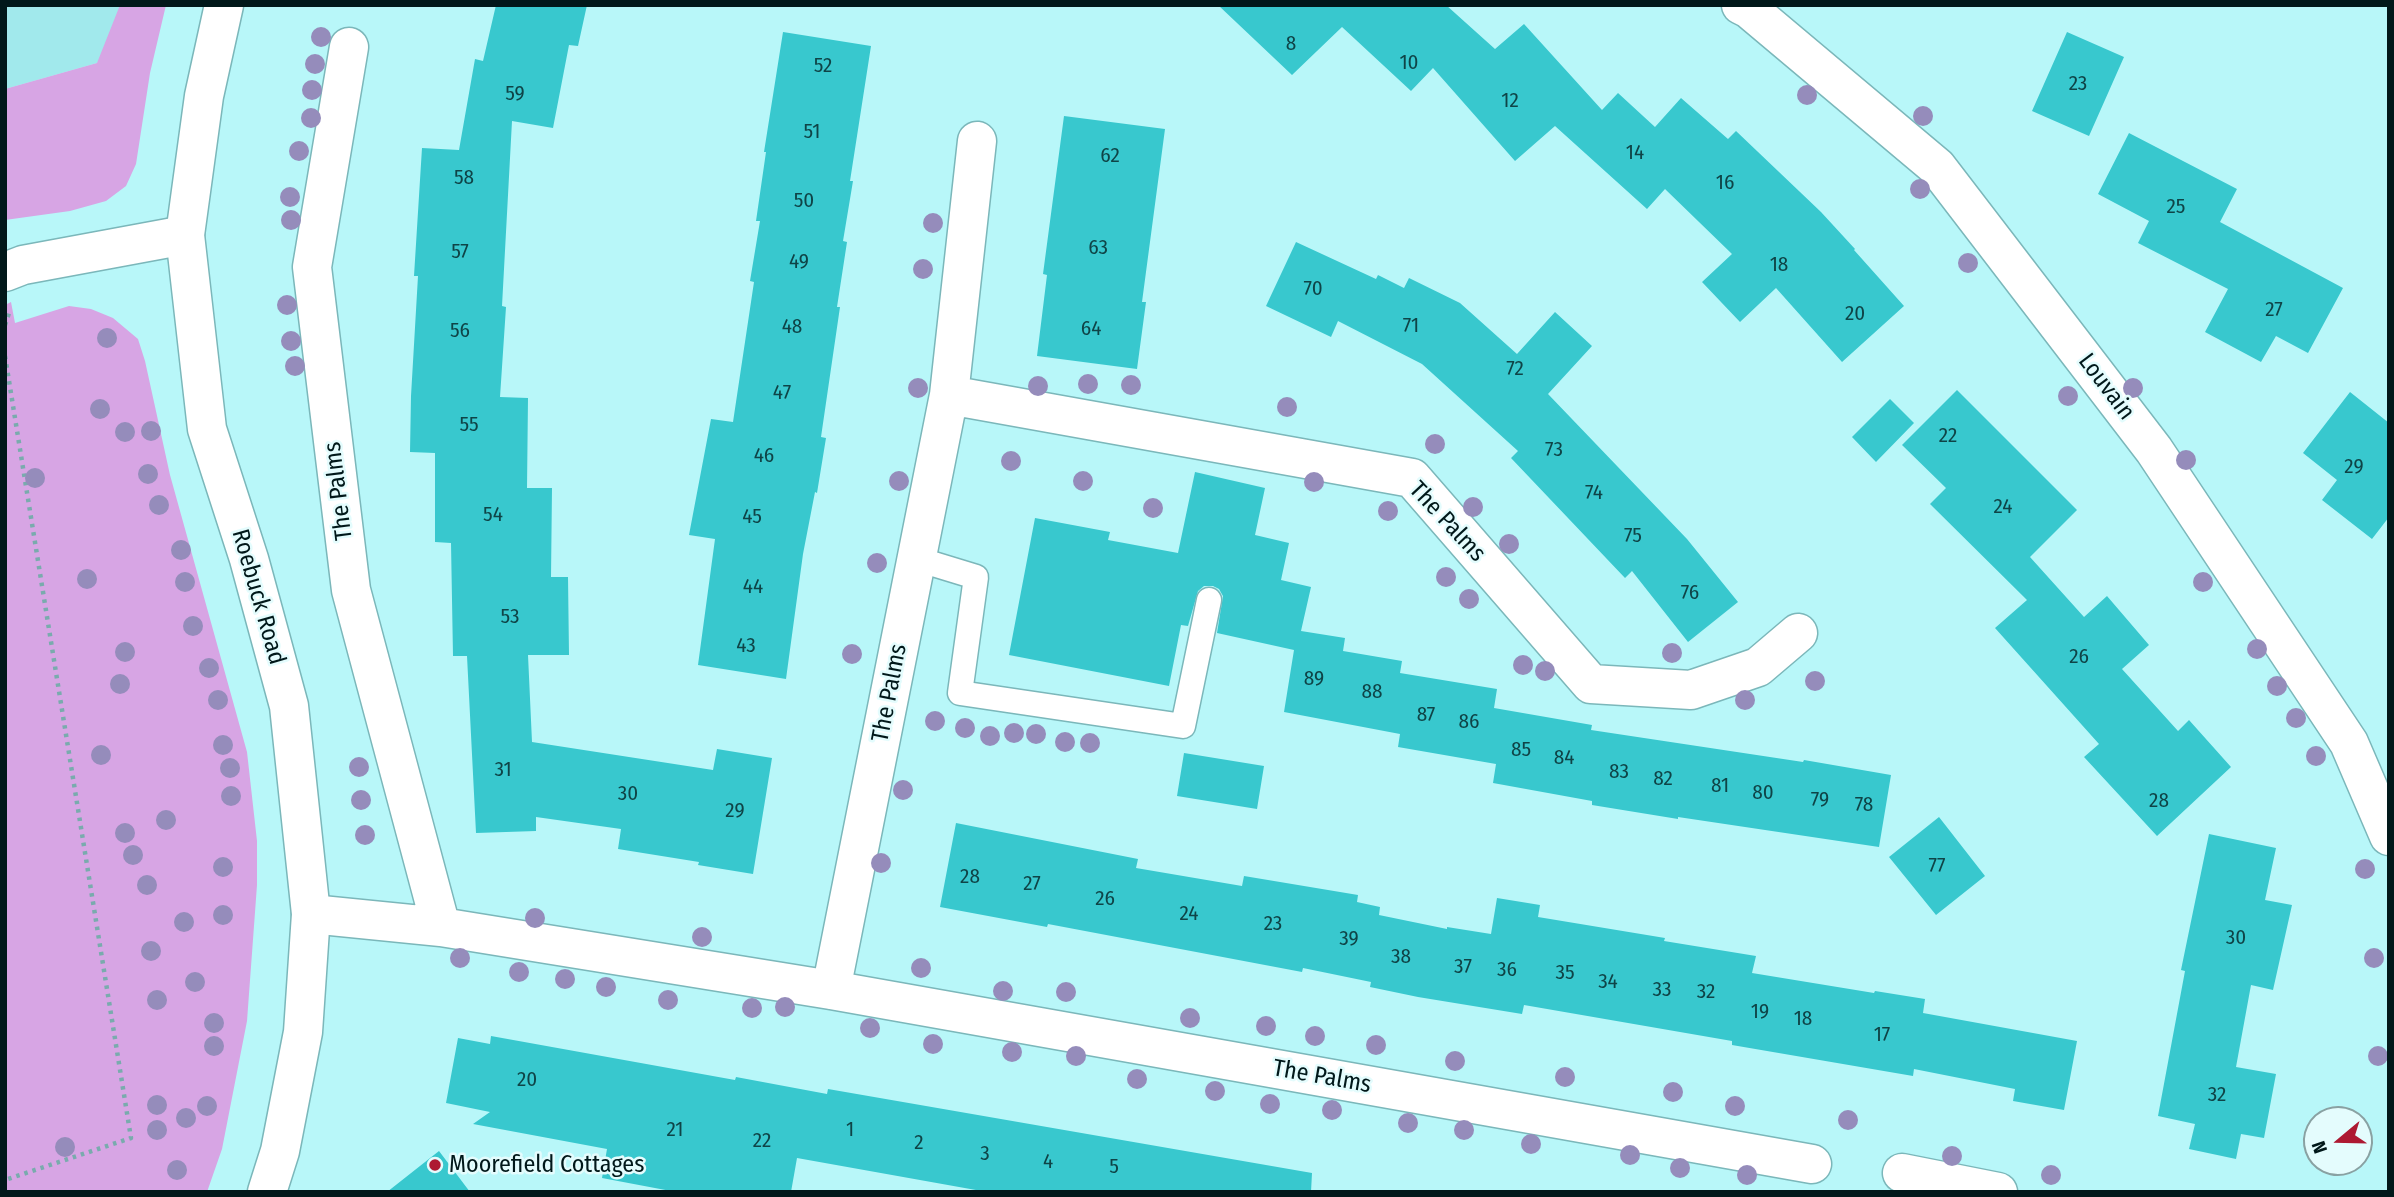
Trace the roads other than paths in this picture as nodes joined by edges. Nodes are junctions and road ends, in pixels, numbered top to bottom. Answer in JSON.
{"nodes":[{"id":1,"x":224,"y":5,"type":"edge"},
{"id":2,"x":1741,"y":5,"type":"edge"},
{"id":3,"x":349,"y":47,"type":"dead end"},
{"id":4,"x":977,"y":141,"type":"dead end"},
{"id":5,"x":186,"y":235,"type":"junction"},
{"id":6,"x":5,"y":272,"type":"edge"},
{"id":7,"x":949,"y":395,"type":"junction"},
{"id":8,"x":917,"y":559,"type":"junction"},
{"id":9,"x":1209,"y":600,"type":"dead end"},
{"id":10,"x":1798,"y":633,"type":"dead end"},
{"id":11,"x":2389,"y":836,"type":"edge"},
{"id":12,"x":311,"y":914,"type":"junction"},
{"id":13,"x":441,"y":927,"type":"junction"},
{"id":14,"x":831,"y":990,"type":"junction"},
{"id":15,"x":1812,"y":1164,"type":"dead end"},
{"id":16,"x":1902,"y":1173,"type":"dead end"},
{"id":17,"x":267,"y":1192,"type":"edge"},
{"id":18,"x":1998,"y":1192,"type":"edge"}],
"edges":[{"from":1,"to":5,"type":"street","name":"Roebuck Road"},
{"from":2,"to":11,"type":"street","name":"Louvain"},
{"from":3,"to":13,"type":"street","name":"The Palms"},
{"from":4,"to":7,"type":"street","name":"The Palms"},
{"from":5,"to":6,"type":"street"},
{"from":5,"to":12,"type":"street","name":"Roebuck Road"},
{"from":7,"to":8,"type":"street","name":"The Palms"},
{"from":7,"to":10,"type":"street","name":"The Palms"},
{"from":8,"to":9,"type":"lane"},
{"from":8,"to":14,"type":"street","name":"The Palms"},
{"from":12,"to":13,"type":"street","name":"The Palms"},
{"from":12,"to":17,"type":"street","name":"Roebuck Road"},
{"from":13,"to":14,"type":"street","name":"The Palms"},
{"from":14,"to":15,"type":"street","name":"The Palms"},
{"from":16,"to":18,"type":"street"}]}
